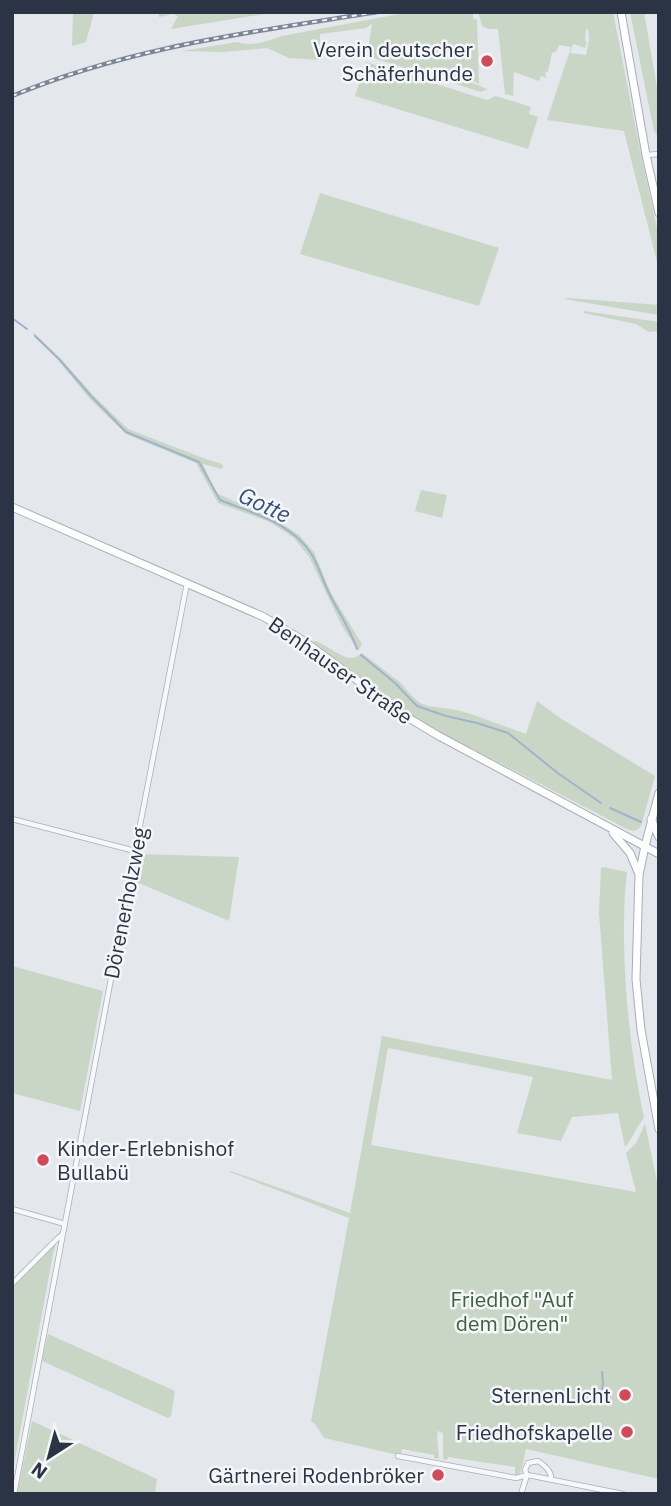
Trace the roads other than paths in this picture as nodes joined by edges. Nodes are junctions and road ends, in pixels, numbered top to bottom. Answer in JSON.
{"nodes":[{"id":1,"x":621,"y":12,"type":"edge"},
{"id":2,"x":659,"y":154,"type":"edge"},
{"id":3,"x":646,"y":155,"type":"junction"},
{"id":4,"x":659,"y":213,"type":"edge"},
{"id":5,"x":12,"y":508,"type":"edge"},
{"id":6,"x":188,"y":582,"type":"junction"},
{"id":7,"x":659,"y":793,"type":"edge"},
{"id":8,"x":12,"y":819,"type":"edge"},
{"id":9,"x":651,"y":819,"type":"junction"},
{"id":10,"x":608,"y":827,"type":"junction"},
{"id":11,"x":659,"y":837,"type":"edge"},
{"id":12,"x":645,"y":846,"type":"junction"},
{"id":13,"x":135,"y":851,"type":"junction"},
{"id":14,"x":659,"y":853,"type":"edge"},
{"id":15,"x":639,"y":875,"type":"junction"},
{"id":16,"x":659,"y":1129,"type":"edge"},
{"id":17,"x":12,"y":1209,"type":"edge"},
{"id":18,"x":65,"y":1224,"type":"junction"},
{"id":19,"x":62,"y":1235,"type":"junction"},
{"id":20,"x":12,"y":1284,"type":"edge"},
{"id":21,"x":398,"y":1456,"type":"dead end"},
{"id":22,"x":527,"y":1475,"type":"junction"},
{"id":23,"x":551,"y":1479,"type":"junction"},
{"id":24,"x":608,"y":1492,"type":"edge"},
{"id":25,"x":14,"y":1494,"type":"edge"},
{"id":26,"x":521,"y":1494,"type":"edge"},
{"id":27,"x":622,"y":1494,"type":"edge"}],
"edges":[{"from":1,"to":3,"type":"main road"},
{"from":2,"to":3,"type":"street"},
{"from":3,"to":4,"type":"main road"},
{"from":5,"to":6,"type":"main road","name":"Benhauser Straße"},
{"from":6,"to":10,"type":"main road","name":"Benhauser Straße"},
{"from":6,"to":13,"type":"street","name":"Dörenerholzweg"},
{"from":7,"to":9,"type":"main road"},
{"from":8,"to":13,"type":"street"},
{"from":9,"to":11,"type":"main road"},
{"from":9,"to":12,"type":"main road"},
{"from":10,"to":12,"type":"main road","name":"Benhauser Straße"},
{"from":10,"to":15,"type":"main road"},
{"from":12,"to":14,"type":"main road","name":"Benhauser Straße"},
{"from":12,"to":15,"type":"main road"},
{"from":13,"to":18,"type":"street","name":"Dörenerholzweg"},
{"from":15,"to":16,"type":"main road"},
{"from":17,"to":18,"type":"street"},
{"from":18,"to":19,"type":"street","name":"Dörenerholzweg"},
{"from":19,"to":20,"type":"street"},
{"from":19,"to":25,"type":"street","name":"Dörenerholzweg"},
{"from":21,"to":22,"type":"street"},
{"from":22,"to":23,"type":"street"},
{"from":22,"to":23,"type":"street"},
{"from":22,"to":26,"type":"street"},
{"from":23,"to":24,"type":"street"},
{"from":24,"to":27,"type":"street"}]}
